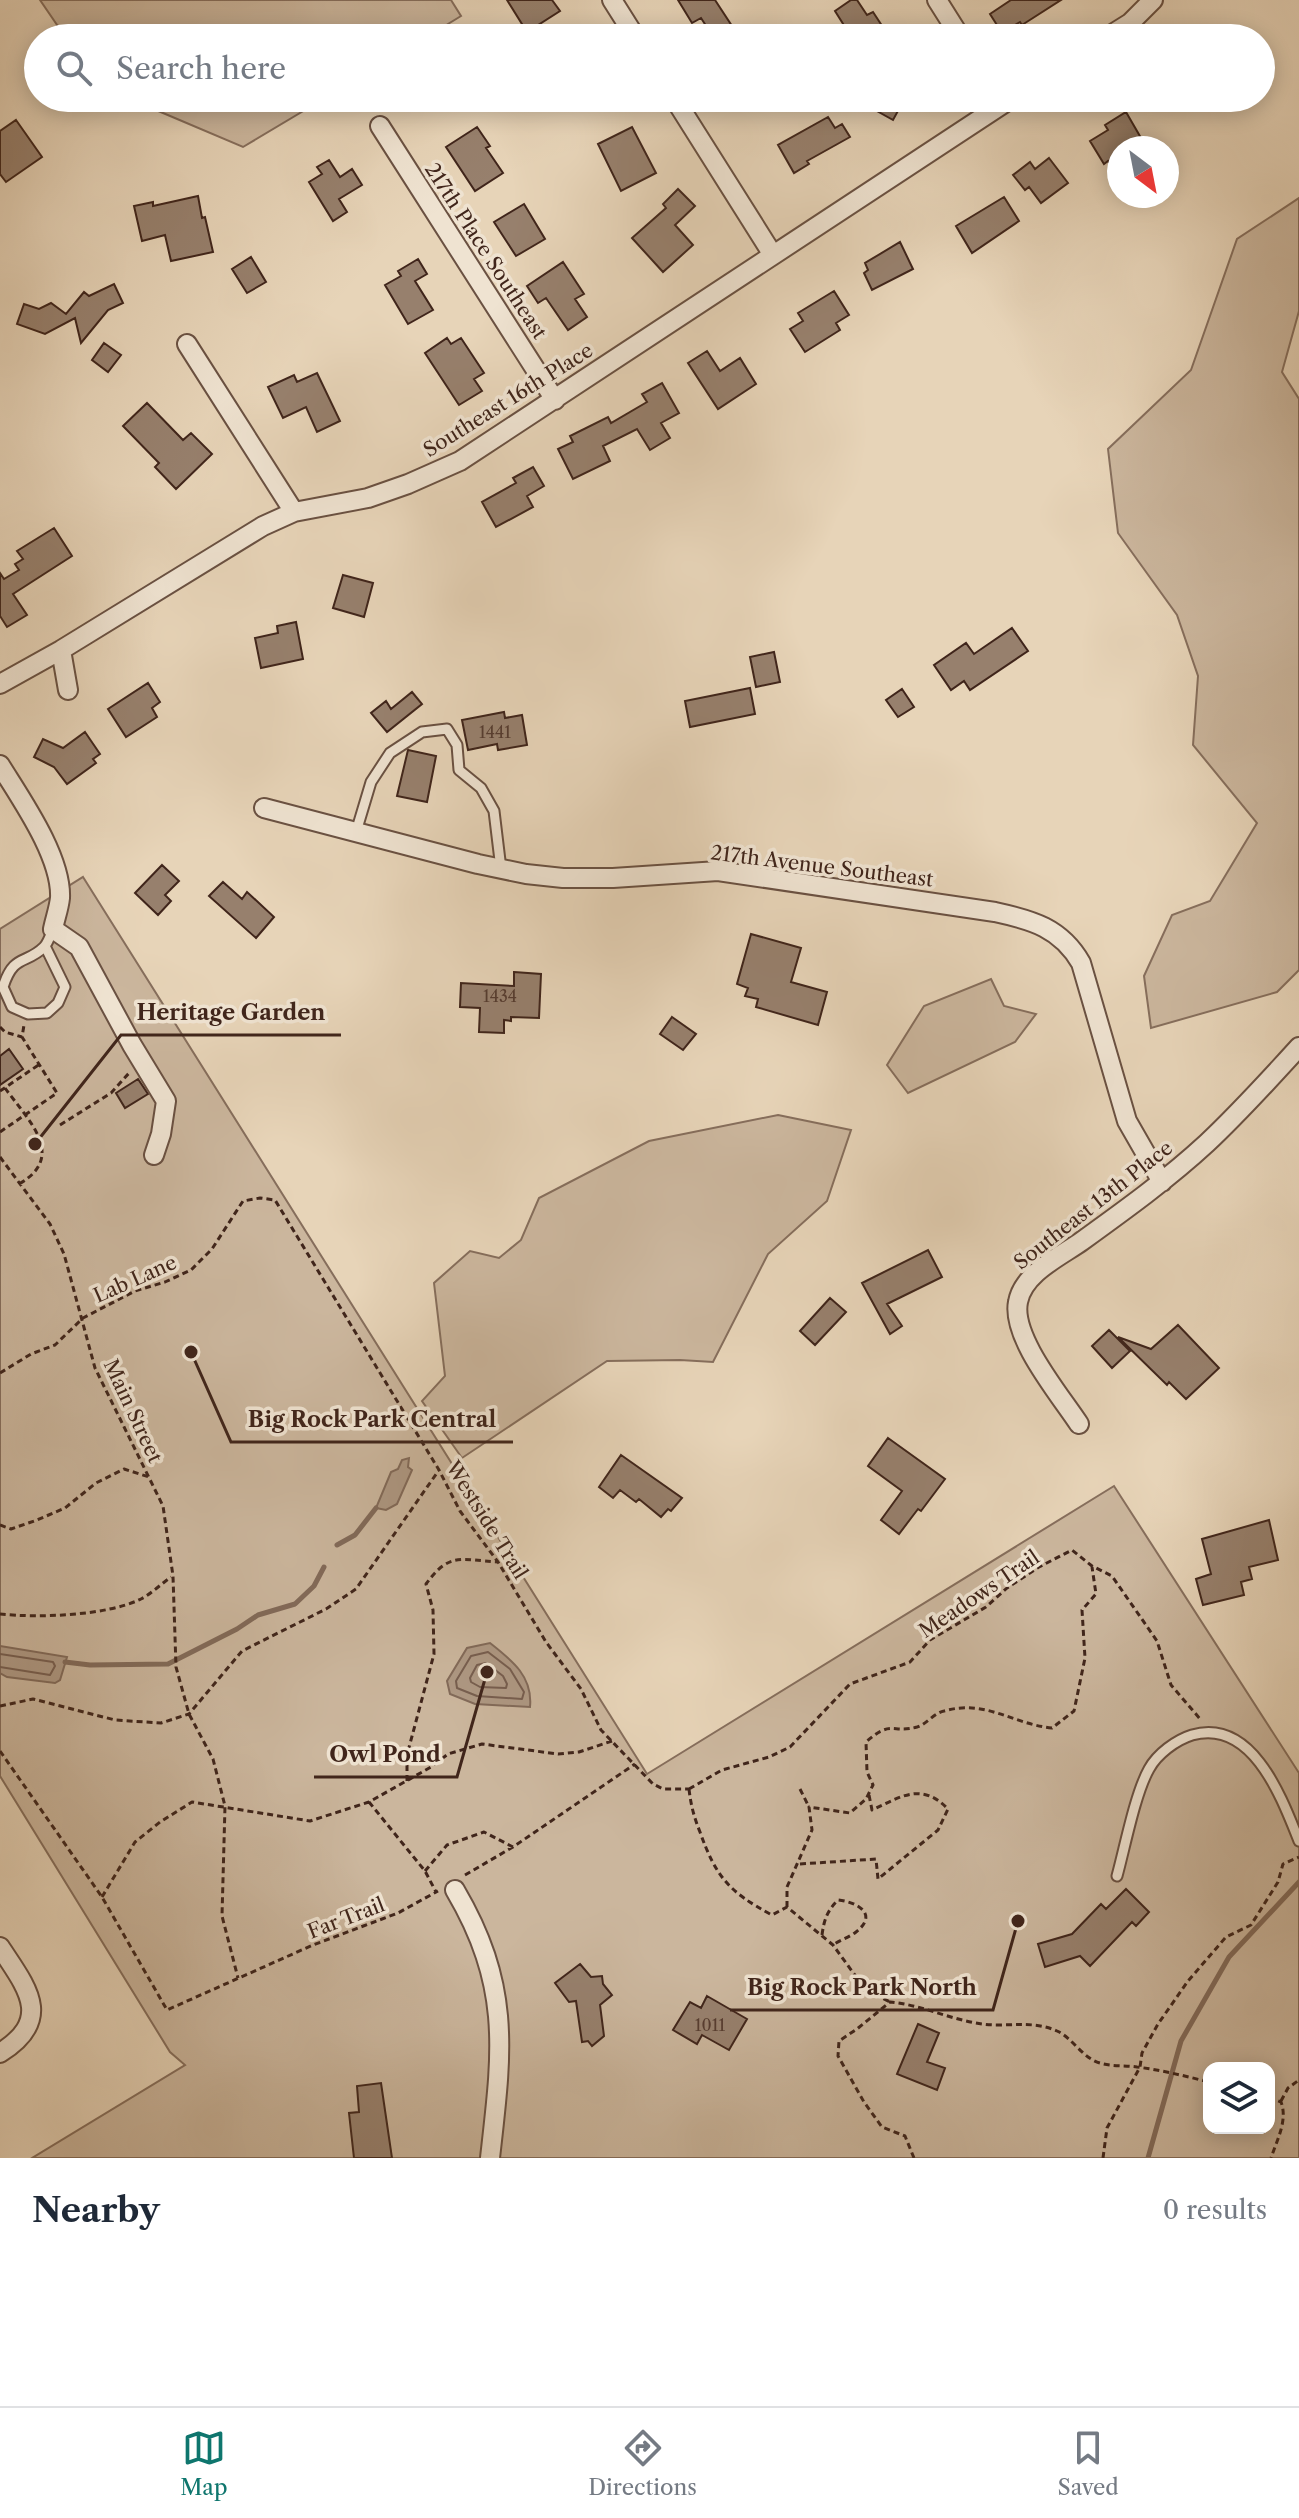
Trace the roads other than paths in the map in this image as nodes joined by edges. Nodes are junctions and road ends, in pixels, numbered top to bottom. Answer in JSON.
{"nodes":[{"id":1,"x":612,"y":0,"type":"edge"},
{"id":2,"x":937,"y":0,"type":"edge"},
{"id":3,"x":1153,"y":0,"type":"edge"},
{"id":4,"x":627,"y":24,"type":"edge"},
{"id":5,"x":952,"y":24,"type":"edge"},
{"id":6,"x":1128,"y":24,"type":"edge"},
{"id":7,"x":683,"y":112,"type":"edge"},
{"id":8,"x":986,"y":112,"type":"edge"},
{"id":9,"x":380,"y":126,"type":"dead end"},
{"id":10,"x":773,"y":255,"type":"junction"},
{"id":11,"x":187,"y":344,"type":"dead end"},
{"id":12,"x":555,"y":400,"type":"junction"},
{"id":13,"x":294,"y":512,"type":"junction"},
{"id":14,"x":61,"y":650,"type":"junction"},
{"id":15,"x":0,"y":684,"type":"edge"},
{"id":16,"x":68,"y":690,"type":"dead end"},
{"id":17,"x":0,"y":765,"type":"edge"},
{"id":18,"x":264,"y":808,"type":"dead end"},
{"id":19,"x":356,"y":832,"type":"junction"},
{"id":20,"x":501,"y":869,"type":"junction"},
{"id":21,"x":53,"y":929,"type":"junction"},
{"id":22,"x":45,"y":946,"type":"junction"},
{"id":23,"x":1299,"y":1047,"type":"edge"},
{"id":24,"x":154,"y":1155,"type":"dead end"},
{"id":25,"x":1162,"y":1182,"type":"junction"},
{"id":26,"x":1079,"y":1424,"type":"dead end"},
{"id":27,"x":1299,"y":1841,"type":"edge"},
{"id":28,"x":1117,"y":1876,"type":"dead end"},
{"id":29,"x":455,"y":1884,"type":"road end"},
{"id":30,"x":0,"y":1947,"type":"edge"},
{"id":31,"x":0,"y":2053,"type":"edge"},
{"id":32,"x":490,"y":2158,"type":"edge"}],
"edges":[{"from":1,"to":4,"type":"street"},
{"from":2,"to":5,"type":"street"},
{"from":3,"to":6,"type":"street"},
{"from":7,"to":10,"type":"street"},
{"from":8,"to":10,"type":"street","name":"Southeast 16th Place"},
{"from":9,"to":12,"type":"street","name":"217th Place Southeast"},
{"from":10,"to":12,"type":"street","name":"Southeast 16th Place"},
{"from":11,"to":13,"type":"street"},
{"from":12,"to":13,"type":"street","name":"Southeast 16th Place"},
{"from":13,"to":14,"type":"street","name":"Southeast 16th Place"},
{"from":14,"to":15,"type":"street","name":"Southeast 16th Place"},
{"from":14,"to":16,"type":"street"},
{"from":17,"to":21,"type":"street"},
{"from":18,"to":19,"type":"street","name":"217th Avenue Southeast"},
{"from":19,"to":20,"type":"street","name":"217th Avenue Southeast"},
{"from":19,"to":20,"type":"lane"},
{"from":20,"to":25,"type":"street","name":"217th Avenue Southeast"},
{"from":21,"to":22,"type":"lane"},
{"from":21,"to":24,"type":"street"},
{"from":22,"to":22,"type":"lane"},
{"from":23,"to":25,"type":"street","name":"Southeast 13th Place"},
{"from":25,"to":26,"type":"street","name":"Southeast 13th Place"},
{"from":27,"to":28,"type":"lane"},
{"from":29,"to":32,"type":"street"},
{"from":30,"to":31,"type":"street"}]}
